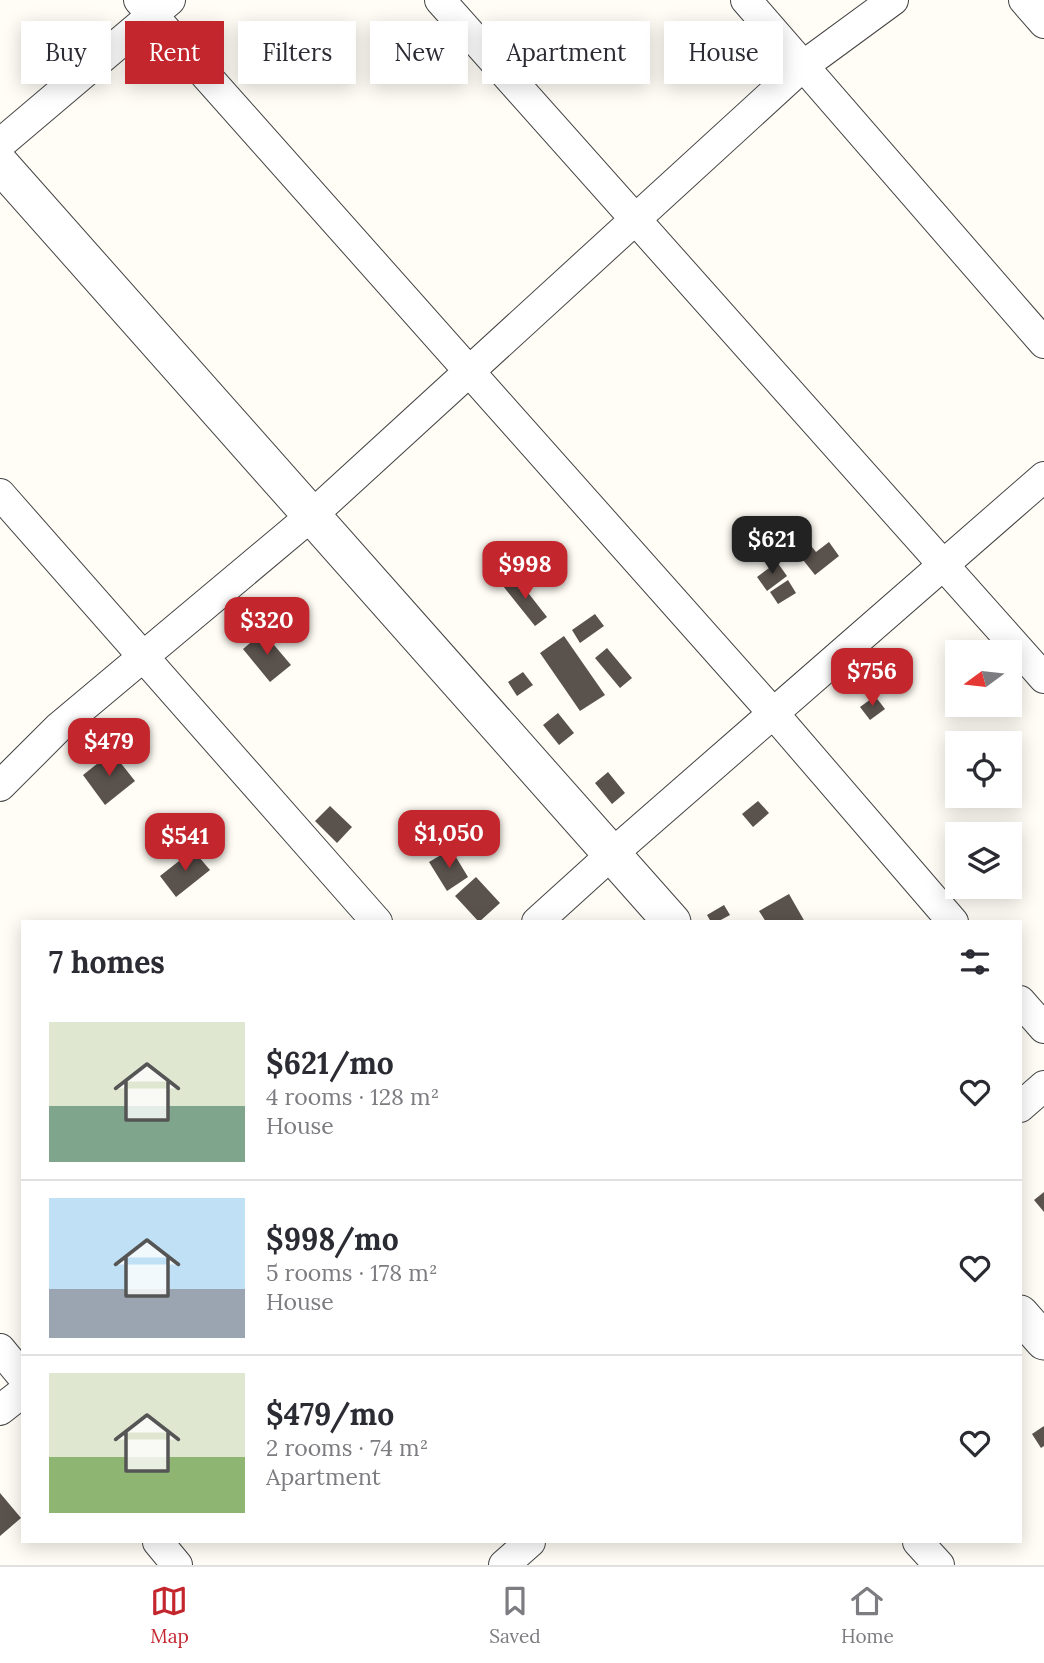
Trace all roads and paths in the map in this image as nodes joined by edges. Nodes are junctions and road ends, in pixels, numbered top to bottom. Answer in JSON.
{"nodes":[{"id":1,"x":440,"y":0,"type":"edge"},
{"id":2,"x":746,"y":0,"type":"edge"},
{"id":3,"x":893,"y":0,"type":"edge"},
{"id":4,"x":1024,"y":0,"type":"edge"},
{"id":5,"x":154,"y":5,"type":"edge"},
{"id":6,"x":1044,"y":23,"type":"edge"},
{"id":7,"x":803,"y":65,"type":"junction"},
{"id":8,"x":0,"y":144,"type":"edge"},
{"id":9,"x":0,"y":164,"type":"edge"},
{"id":10,"x":635,"y":217,"type":"junction"},
{"id":11,"x":1044,"y":343,"type":"edge"},
{"id":12,"x":468,"y":372,"type":"junction"},
{"id":13,"x":1044,"y":477,"type":"edge"},
{"id":14,"x":0,"y":494,"type":"edge"},
{"id":15,"x":312,"y":516,"type":"junction"},
{"id":16,"x":944,"y":564,"type":"junction"},
{"id":17,"x":144,"y":657,"type":"junction"},
{"id":18,"x":1044,"y":678,"type":"edge"},
{"id":19,"x":773,"y":713,"type":"junction"},
{"id":20,"x":0,"y":786,"type":"edge"},
{"id":21,"x":612,"y":854,"type":"junction"},
{"id":22,"x":375,"y":920,"type":"edge"},
{"id":23,"x":539,"y":920,"type":"edge"},
{"id":24,"x":670,"y":920,"type":"edge"},
{"id":25,"x":951,"y":920,"type":"edge"},
{"id":26,"x":1022,"y":1003,"type":"edge"},
{"id":27,"x":1044,"y":1028,"type":"edge"},
{"id":28,"x":1044,"y":1086,"type":"edge"},
{"id":29,"x":1022,"y":1105,"type":"edge"},
{"id":30,"x":1022,"y":1316,"type":"edge"},
{"id":31,"x":1044,"y":1341,"type":"edge"},
{"id":32,"x":0,"y":1349,"type":"edge"},
{"id":33,"x":21,"y":1375,"type":"edge"},
{"id":34,"x":21,"y":1394,"type":"edge"},
{"id":35,"x":0,"y":1410,"type":"edge"},
{"id":36,"x":159,"y":1543,"type":"edge"},
{"id":37,"x":529,"y":1543,"type":"edge"},
{"id":38,"x":919,"y":1543,"type":"edge"},
{"id":39,"x":177,"y":1565,"type":"edge"},
{"id":40,"x":504,"y":1565,"type":"edge"},
{"id":41,"x":940,"y":1565,"type":"edge"}],
"edges":[{"from":1,"to":10,"type":"street"},
{"from":2,"to":7,"type":"street"},
{"from":3,"to":7,"type":"street"},
{"from":4,"to":6,"type":"street"},
{"from":5,"to":8,"type":"street"},
{"from":5,"to":12,"type":"street"},
{"from":7,"to":10,"type":"street"},
{"from":7,"to":11,"type":"street"},
{"from":9,"to":15,"type":"street"},
{"from":10,"to":12,"type":"street"},
{"from":10,"to":16,"type":"street"},
{"from":12,"to":15,"type":"street"},
{"from":12,"to":19,"type":"street"},
{"from":13,"to":16,"type":"street"},
{"from":14,"to":17,"type":"street"},
{"from":15,"to":17,"type":"street"},
{"from":15,"to":21,"type":"street"},
{"from":16,"to":18,"type":"street"},
{"from":16,"to":19,"type":"street"},
{"from":17,"to":20,"type":"street"},
{"from":17,"to":22,"type":"street"},
{"from":19,"to":21,"type":"street"},
{"from":19,"to":25,"type":"street"},
{"from":21,"to":23,"type":"street"},
{"from":21,"to":24,"type":"street"},
{"from":26,"to":27,"type":"street"},
{"from":28,"to":29,"type":"street"},
{"from":30,"to":31,"type":"street"},
{"from":32,"to":33,"type":"street"},
{"from":34,"to":35,"type":"street"},
{"from":36,"to":39,"type":"street"},
{"from":37,"to":40,"type":"street"},
{"from":38,"to":41,"type":"street"}]}
